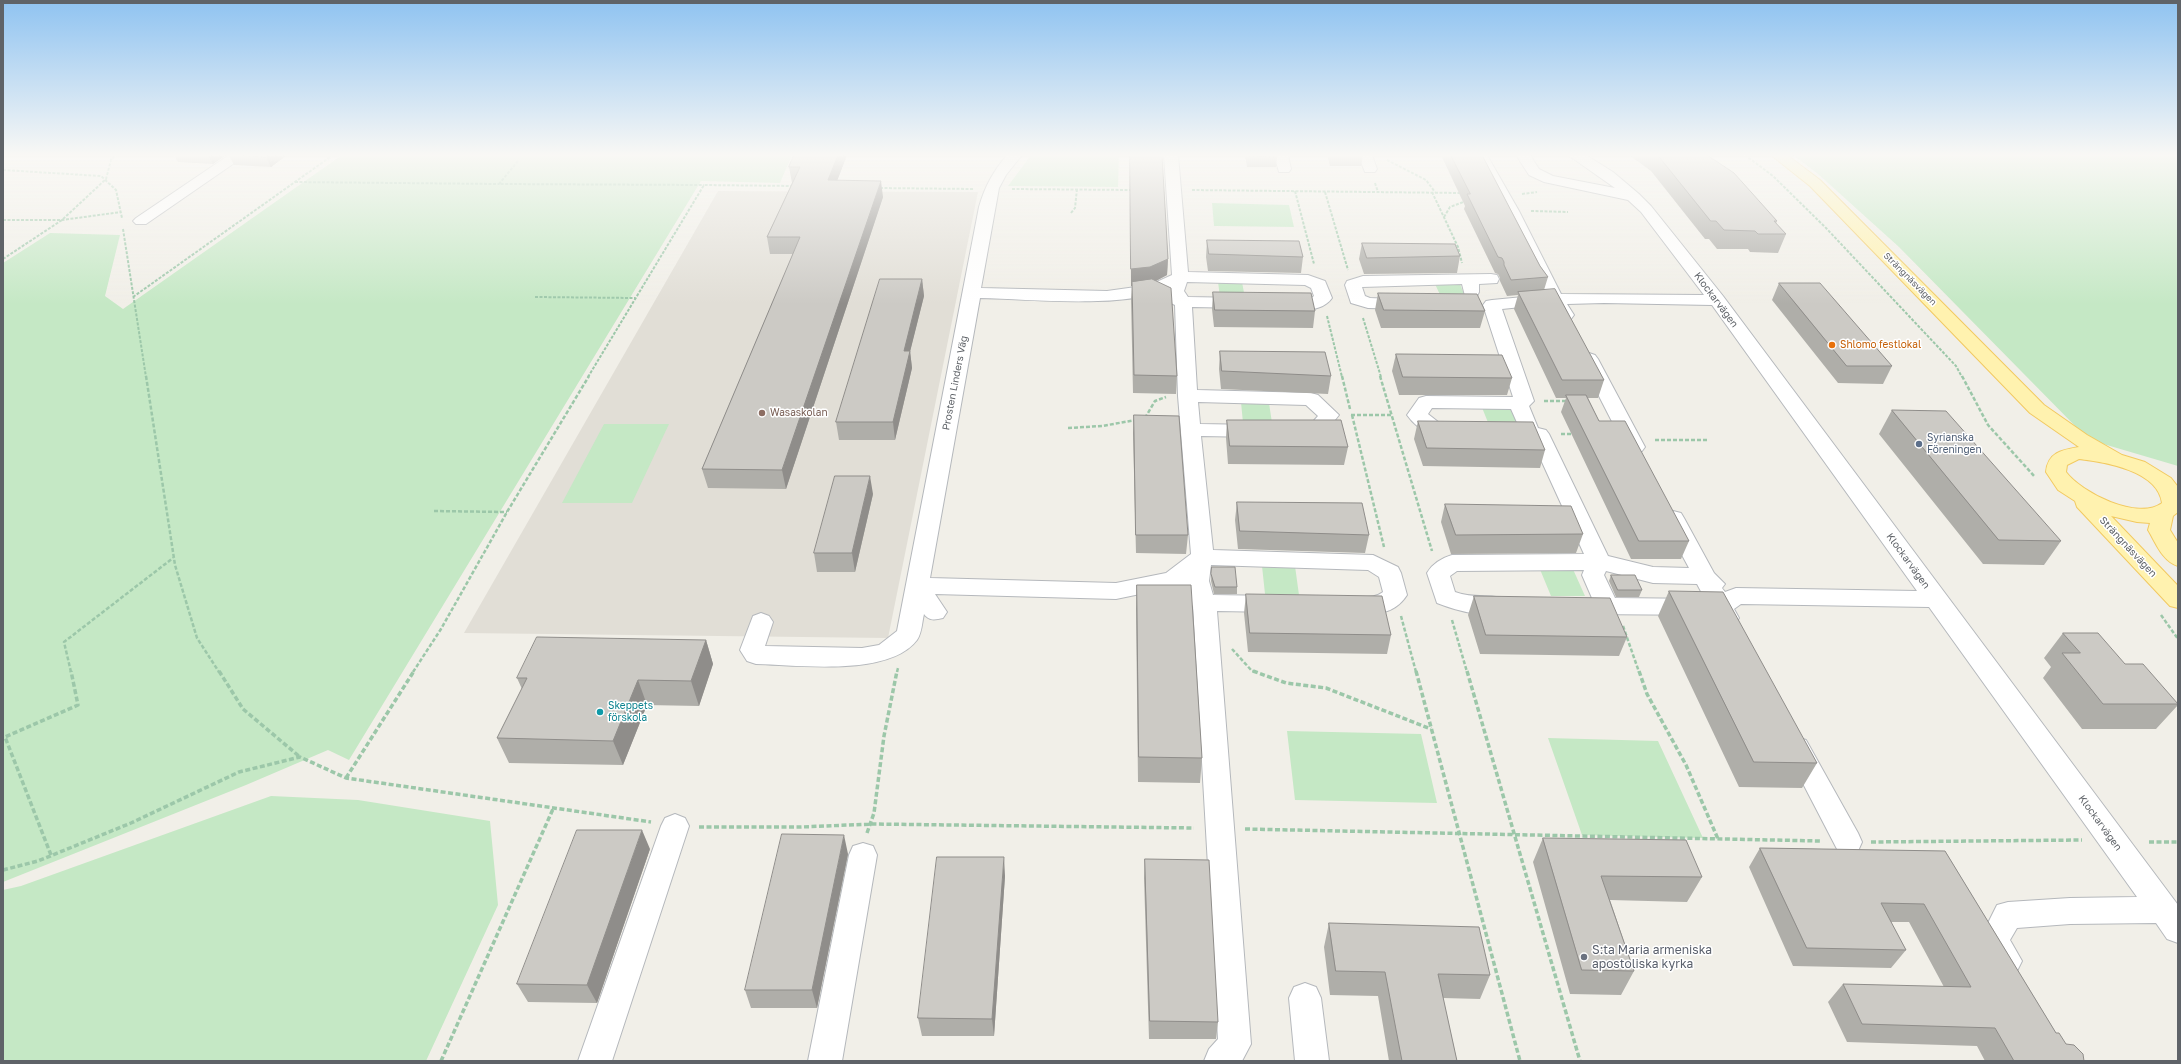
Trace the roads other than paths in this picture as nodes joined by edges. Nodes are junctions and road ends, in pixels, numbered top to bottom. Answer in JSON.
{"nodes":[{"id":1,"x":165,"y":205,"type":"edge"},
{"id":2,"x":989,"y":205,"type":"edge"},
{"id":3,"x":1176,"y":205,"type":"edge"},
{"id":4,"x":1507,"y":205,"type":"edge"},
{"id":5,"x":1640,"y":205,"type":"edge"},
{"id":6,"x":1836,"y":205,"type":"edge"},
{"id":7,"x":141,"y":221,"type":"dead end"},
{"id":8,"x":1180,"y":277,"type":"junction"},
{"id":9,"x":1470,"y":279,"type":"junction"},
{"id":10,"x":1491,"y":279,"type":"dead end"},
{"id":11,"x":1154,"y":289,"type":"junction"},
{"id":12,"x":972,"y":293,"type":"junction"},
{"id":13,"x":1558,"y":300,"type":"junction"},
{"id":14,"x":1717,"y":300,"type":"junction"},
{"id":15,"x":1183,"y":302,"type":"junction"},
{"id":16,"x":1423,"y":304,"type":"edge"},
{"id":17,"x":1477,"y":305,"type":"junction"},
{"id":18,"x":1188,"y":396,"type":"junction"},
{"id":19,"x":1521,"y":402,"type":"junction"},
{"id":20,"x":2037,"y":408,"type":"junction"},
{"id":21,"x":1191,"y":428,"type":"junction"},
{"id":22,"x":1468,"y":431,"type":"edge"},
{"id":23,"x":1507,"y":432,"type":"edge"},
{"id":24,"x":1530,"y":432,"type":"junction"},
{"id":25,"x":2113,"y":457,"type":"junction"},
{"id":26,"x":2061,"y":458,"type":"junction"},
{"id":27,"x":1644,"y":463,"type":"edge"},
{"id":28,"x":2148,"y":472,"type":"junction"},
{"id":29,"x":2178,"y":477,"type":"edge"},
{"id":30,"x":2078,"y":494,"type":"junction"},
{"id":31,"x":1662,"y":498,"type":"edge"},
{"id":32,"x":2172,"y":505,"type":"edge"},
{"id":33,"x":1202,"y":557,"type":"junction"},
{"id":34,"x":2178,"y":558,"type":"edge"},
{"id":35,"x":1599,"y":562,"type":"junction"},
{"id":36,"x":1703,"y":576,"type":"junction"},
{"id":37,"x":1173,"y":579,"type":"junction"},
{"id":38,"x":917,"y":586,"type":"junction"},
{"id":39,"x":1936,"y":599,"type":"junction"},
{"id":40,"x":2178,"y":600,"type":"edge"},
{"id":41,"x":1729,"y":602,"type":"junction"},
{"id":42,"x":1297,"y":604,"type":"edge"},
{"id":43,"x":1336,"y":605,"type":"edge"},
{"id":44,"x":1521,"y":606,"type":"edge"},
{"id":45,"x":1560,"y":606,"type":"edge"},
{"id":46,"x":1611,"y":606,"type":"junction"},
{"id":47,"x":935,"y":612,"type":"dead end"},
{"id":48,"x":1206,"y":612,"type":"junction"},
{"id":49,"x":761,"y":622,"type":"dead end"},
{"id":50,"x":1736,"y":635,"type":"edge"},
{"id":51,"x":1788,"y":732,"type":"edge"},
{"id":52,"x":675,"y":826,"type":"dead end"},
{"id":53,"x":1848,"y":842,"type":"dead end"},
{"id":54,"x":863,"y":855,"type":"road end"},
{"id":55,"x":2171,"y":920,"type":"edge"},
{"id":56,"x":2018,"y":981,"type":"edge"},
{"id":57,"x":1305,"y":998,"type":"dead end"},
{"id":58,"x":595,"y":1061,"type":"edge"},
{"id":59,"x":825,"y":1061,"type":"edge"},
{"id":60,"x":1221,"y":1061,"type":"edge"},
{"id":61,"x":1312,"y":1061,"type":"edge"}],
"edges":[{"from":1,"to":7,"type":"street"},
{"from":2,"to":12,"type":"street","name":"Prosten Linders Väg"},
{"from":3,"to":8,"type":"street"},
{"from":4,"to":13,"type":"street"},
{"from":5,"to":14,"type":"street","name":"Klockarvägen"},
{"from":6,"to":20,"type":"main road","name":"Strängnäsvägen"},
{"from":8,"to":11,"type":"street"},
{"from":8,"to":15,"type":"street"},
{"from":8,"to":15,"type":"street"},
{"from":9,"to":10,"type":"street"},
{"from":9,"to":16,"type":"street"},
{"from":9,"to":17,"type":"street"},
{"from":11,"to":12,"type":"street"},
{"from":11,"to":15,"type":"street"},
{"from":12,"to":38,"type":"street","name":"Prosten Linders Väg"},
{"from":13,"to":14,"type":"street"},
{"from":13,"to":17,"type":"street"},
{"from":13,"to":27,"type":"street"},
{"from":14,"to":39,"type":"street","name":"Klockarvägen"},
{"from":15,"to":18,"type":"street"},
{"from":17,"to":19,"type":"street"},
{"from":18,"to":21,"type":"street"},
{"from":18,"to":21,"type":"street"},
{"from":19,"to":22,"type":"street"},
{"from":19,"to":24,"type":"street"},
{"from":20,"to":25,"type":"main road","name":"Strängnäsvägen"},
{"from":20,"to":26,"type":"main road","name":"Strängnäsvägen"},
{"from":21,"to":33,"type":"street"},
{"from":23,"to":24,"type":"street"},
{"from":24,"to":35,"type":"street"},
{"from":25,"to":26,"type":"main road"},
{"from":25,"to":28,"type":"main road"},
{"from":26,"to":30,"type":"main road"},
{"from":28,"to":29,"type":"main road"},
{"from":28,"to":32,"type":"main road"},
{"from":30,"to":32,"type":"main road"},
{"from":30,"to":40,"type":"main road","name":"Strängnäsvägen"},
{"from":31,"to":36,"type":"street"},
{"from":32,"to":34,"type":"main road"},
{"from":33,"to":37,"type":"street"},
{"from":33,"to":43,"type":"street"},
{"from":33,"to":48,"type":"street"},
{"from":35,"to":36,"type":"street"},
{"from":35,"to":44,"type":"street"},
{"from":35,"to":46,"type":"street"},
{"from":36,"to":41,"type":"street"},
{"from":37,"to":38,"type":"street"},
{"from":37,"to":48,"type":"street"},
{"from":38,"to":47,"type":"street"},
{"from":38,"to":49,"type":"street","name":"Prosten Linders Väg"},
{"from":39,"to":41,"type":"street"},
{"from":39,"to":55,"type":"street","name":"Klockarvägen"},
{"from":41,"to":46,"type":"street"},
{"from":41,"to":50,"type":"street"},
{"from":42,"to":48,"type":"street"},
{"from":45,"to":46,"type":"street"},
{"from":48,"to":60,"type":"street"},
{"from":51,"to":53,"type":"street"},
{"from":52,"to":58,"type":"street"},
{"from":54,"to":59,"type":"street"},
{"from":55,"to":56,"type":"street"},
{"from":57,"to":61,"type":"street"}]}
